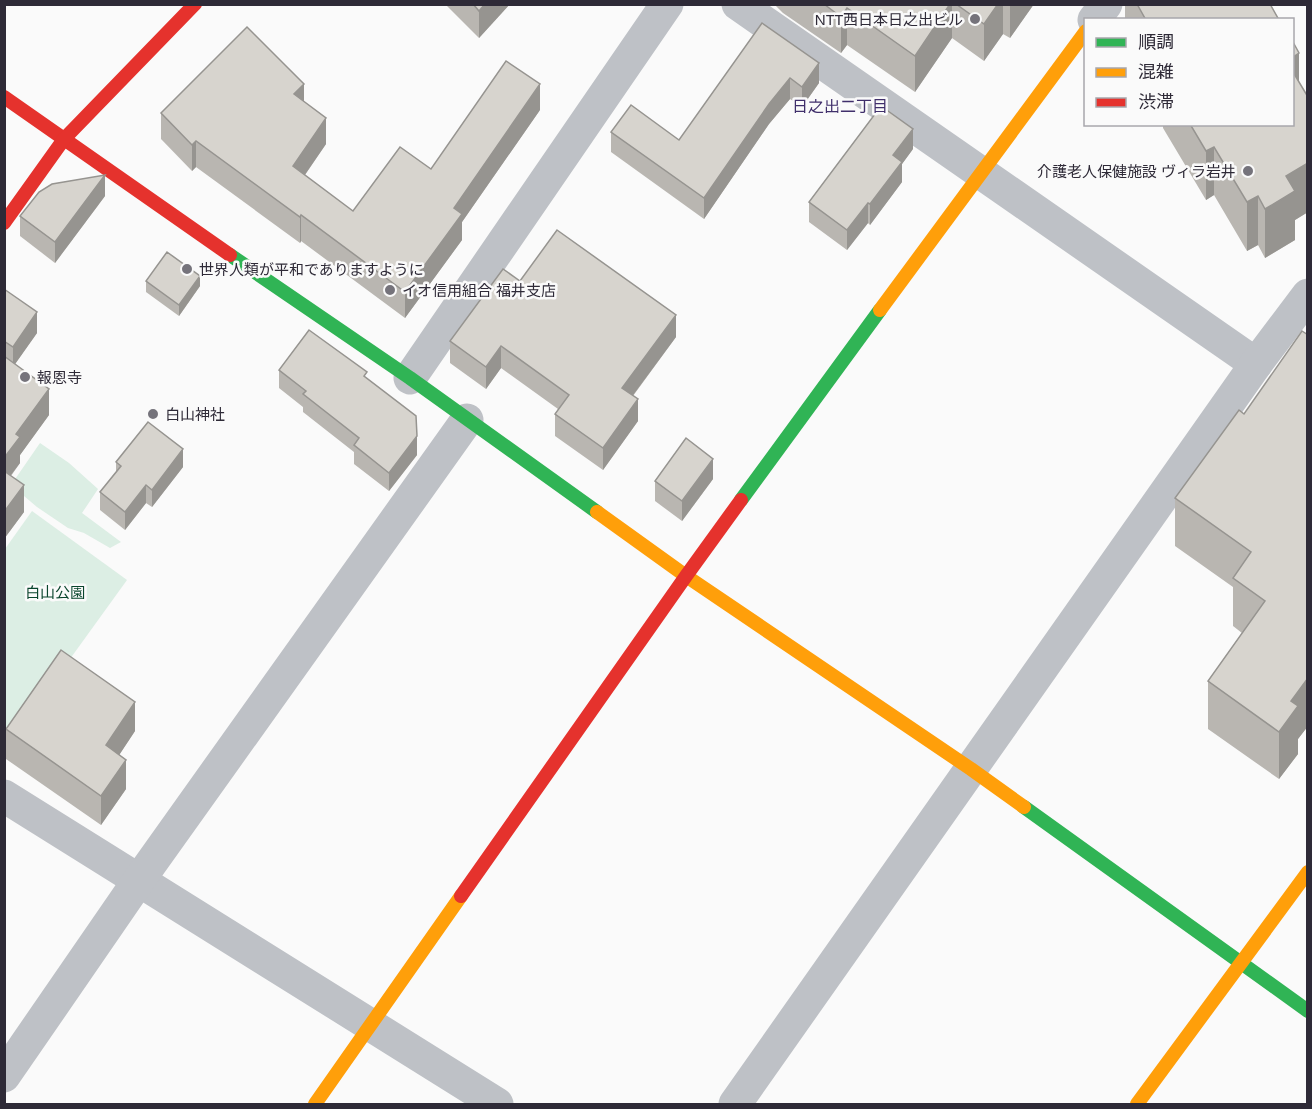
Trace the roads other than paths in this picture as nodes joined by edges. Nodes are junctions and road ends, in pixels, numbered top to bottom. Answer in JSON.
{"nodes":[{"id":1,"x":195,"y":4,"type":"edge"},
{"id":2,"x":667,"y":4,"type":"edge"},
{"id":3,"x":738,"y":4,"type":"edge"},
{"id":4,"x":1106,"y":4,"type":"edge"},
{"id":5,"x":1096,"y":18,"type":"edge"},
{"id":6,"x":1084,"y":34,"type":"edge"},
{"id":7,"x":4,"y":97,"type":"edge"},
{"id":8,"x":64,"y":139,"type":"junction"},
{"id":9,"x":980,"y":173,"type":"junction"},
{"id":10,"x":4,"y":223,"type":"edge"},
{"id":11,"x":1308,"y":295,"type":"edge"},
{"id":12,"x":1256,"y":364,"type":"junction"},
{"id":13,"x":410,"y":378,"type":"junction"},
{"id":14,"x":467,"y":420,"type":"junction"},
{"id":15,"x":686,"y":576,"type":"junction"},
{"id":16,"x":971,"y":769,"type":"junction"},
{"id":17,"x":4,"y":796,"type":"edge"},
{"id":18,"x":1308,"y":872,"type":"edge"},
{"id":19,"x":139,"y":880,"type":"junction"},
{"id":20,"x":1241,"y":963,"type":"junction"},
{"id":21,"x":1308,"y":1011,"type":"edge"},
{"id":22,"x":372,"y":1026,"type":"junction"},
{"id":23,"x":4,"y":1076,"type":"edge"},
{"id":24,"x":315,"y":1104,"type":"edge"},
{"id":25,"x":497,"y":1104,"type":"edge"},
{"id":26,"x":735,"y":1104,"type":"edge"},
{"id":27,"x":1137,"y":1104,"type":"edge"}],
"edges":[{"from":1,"to":8,"type":"street"},
{"from":2,"to":13,"type":"street"},
{"from":3,"to":9,"type":"street"},
{"from":4,"to":5,"type":"street"},
{"from":6,"to":9,"type":"street"},
{"from":7,"to":8,"type":"street"},
{"from":8,"to":10,"type":"street"},
{"from":8,"to":13,"type":"street"},
{"from":9,"to":12,"type":"street"},
{"from":9,"to":15,"type":"street"},
{"from":11,"to":12,"type":"street"},
{"from":12,"to":16,"type":"street"},
{"from":13,"to":14,"type":"street"},
{"from":14,"to":15,"type":"street"},
{"from":14,"to":19,"type":"street"},
{"from":15,"to":16,"type":"street"},
{"from":15,"to":22,"type":"street"},
{"from":16,"to":20,"type":"street"},
{"from":16,"to":26,"type":"street"},
{"from":17,"to":19,"type":"street"},
{"from":18,"to":20,"type":"street"},
{"from":19,"to":22,"type":"street"},
{"from":19,"to":23,"type":"street"},
{"from":20,"to":21,"type":"street"},
{"from":20,"to":27,"type":"street"},
{"from":22,"to":24,"type":"street"},
{"from":22,"to":25,"type":"street"}]}
